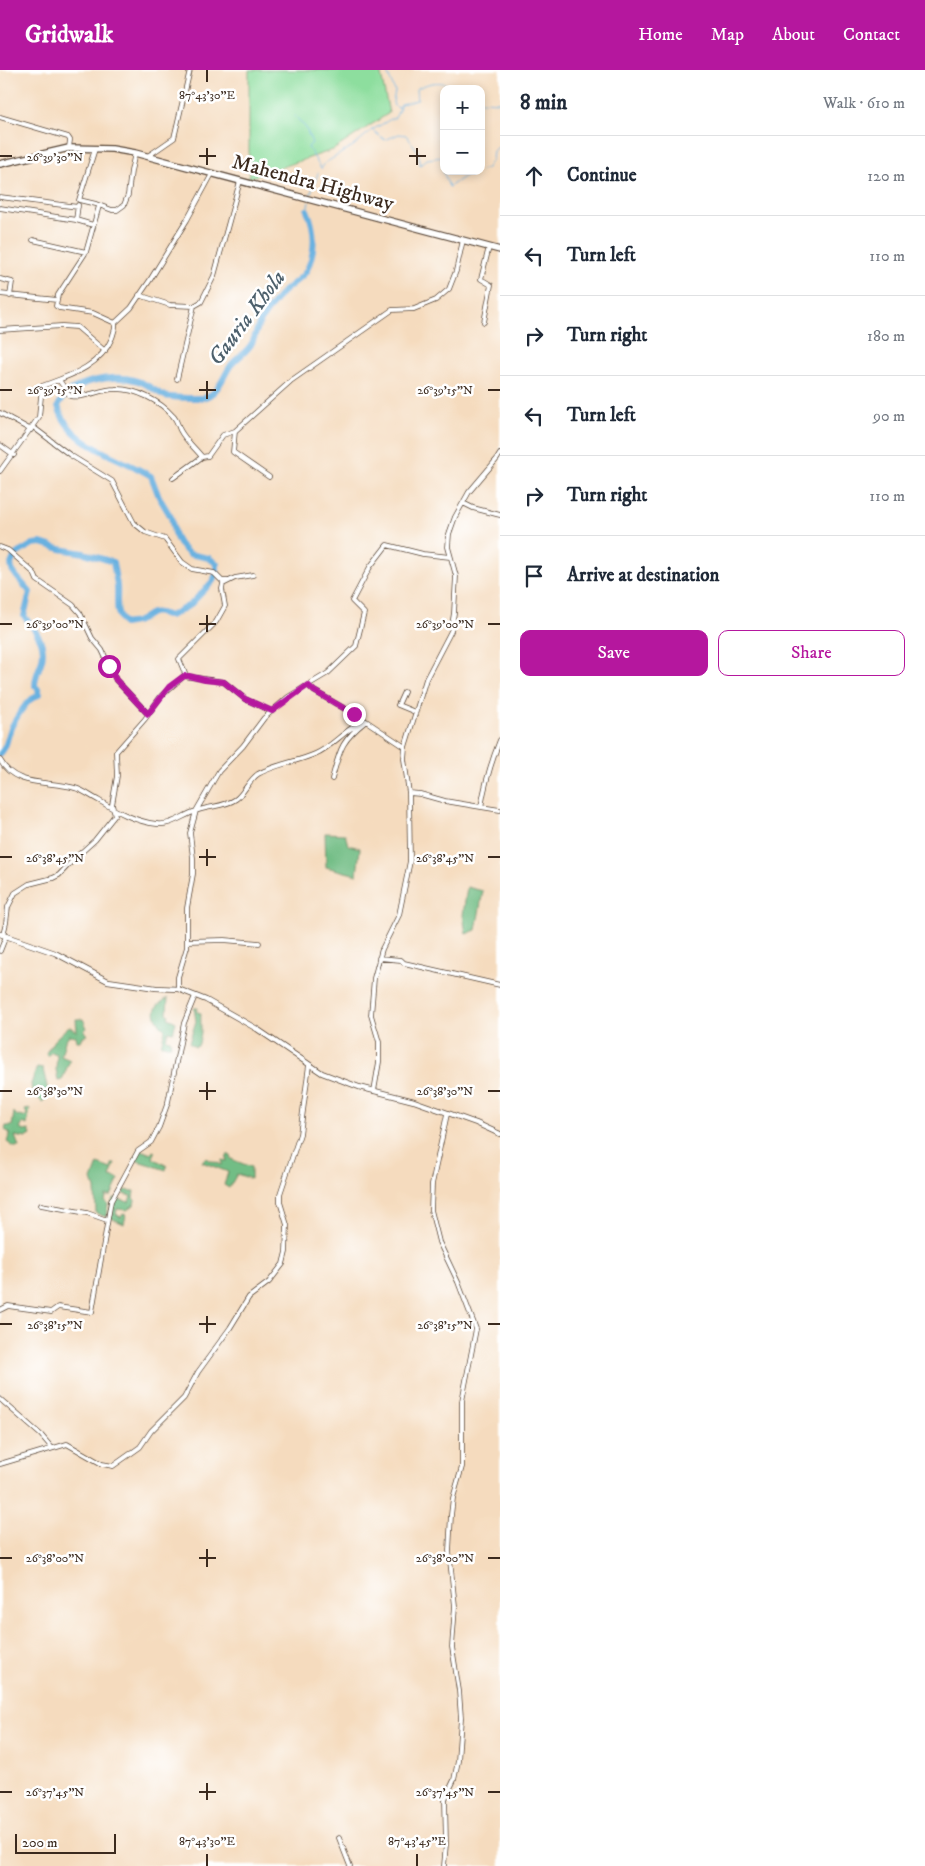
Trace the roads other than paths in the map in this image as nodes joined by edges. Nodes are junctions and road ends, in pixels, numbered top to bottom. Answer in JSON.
{"nodes":[{"id":1,"x":190,"y":70,"type":"edge"},
{"id":2,"x":0,"y":117,"type":"edge"},
{"id":3,"x":69,"y":148,"type":"junction"},
{"id":4,"x":95,"y":149,"type":"junction"},
{"id":5,"x":135,"y":153,"type":"junction"},
{"id":6,"x":148,"y":156,"type":"junction"},
{"id":7,"x":0,"y":164,"type":"edge"},
{"id":8,"x":212,"y":174,"type":"junction"},
{"id":9,"x":240,"y":181,"type":"junction"},
{"id":10,"x":0,"y":197,"type":"edge"},
{"id":11,"x":79,"y":200,"type":"junction"},
{"id":12,"x":100,"y":206,"type":"junction"},
{"id":13,"x":78,"y":207,"type":"junction"},
{"id":14,"x":0,"y":208,"type":"edge"},
{"id":15,"x":76,"y":220,"type":"junction"},
{"id":16,"x":93,"y":225,"type":"junction"},
{"id":17,"x":33,"y":240,"type":"dead end"},
{"id":18,"x":462,"y":240,"type":"junction"},
{"id":19,"x":489,"y":247,"type":"junction"},
{"id":20,"x":500,"y":250,"type":"edge"},
{"id":21,"x":86,"y":252,"type":"junction"},
{"id":22,"x":0,"y":279,"type":"edge"},
{"id":23,"x":0,"y":294,"type":"edge"},
{"id":24,"x":140,"y":295,"type":"junction"},
{"id":25,"x":10,"y":296,"type":"junction"},
{"id":26,"x":57,"y":300,"type":"junction"},
{"id":27,"x":194,"y":306,"type":"junction"},
{"id":28,"x":115,"y":322,"type":"junction"},
{"id":29,"x":484,"y":322,"type":"dead end"},
{"id":30,"x":0,"y":330,"type":"edge"},
{"id":31,"x":104,"y":351,"type":"junction"},
{"id":32,"x":177,"y":379,"type":"dead end"},
{"id":33,"x":59,"y":380,"type":"junction"},
{"id":34,"x":0,"y":413,"type":"edge"},
{"id":35,"x":32,"y":429,"type":"junction"},
{"id":36,"x":235,"y":432,"type":"junction"},
{"id":37,"x":0,"y":446,"type":"edge"},
{"id":38,"x":500,"y":454,"type":"edge"},
{"id":39,"x":14,"y":455,"type":"junction"},
{"id":40,"x":202,"y":457,"type":"junction"},
{"id":41,"x":0,"y":471,"type":"edge"},
{"id":42,"x":269,"y":477,"type":"dead end"},
{"id":43,"x":172,"y":478,"type":"dead end"},
{"id":44,"x":463,"y":503,"type":"junction"},
{"id":45,"x":500,"y":515,"type":"edge"},
{"id":46,"x":0,"y":547,"type":"edge"},
{"id":47,"x":450,"y":557,"type":"junction"},
{"id":48,"x":253,"y":575,"type":"dead end"},
{"id":49,"x":228,"y":581,"type":"junction"},
{"id":50,"x":186,"y":676,"type":"junction"},
{"id":51,"x":308,"y":685,"type":"junction"},
{"id":52,"x":404,"y":692,"type":"dead end"},
{"id":53,"x":272,"y":711,"type":"junction"},
{"id":54,"x":415,"y":712,"type":"junction"},
{"id":55,"x":148,"y":714,"type":"junction"},
{"id":56,"x":366,"y":721,"type":"junction"},
{"id":57,"x":500,"y":740,"type":"edge"},
{"id":58,"x":405,"y":747,"type":"junction"},
{"id":59,"x":0,"y":761,"type":"edge"},
{"id":60,"x":332,"y":779,"type":"dead end"},
{"id":61,"x":409,"y":793,"type":"junction"},
{"id":62,"x":481,"y":807,"type":"junction"},
{"id":63,"x":114,"y":809,"type":"junction"},
{"id":64,"x":500,"y":810,"type":"edge"},
{"id":65,"x":196,"y":811,"type":"junction"},
{"id":66,"x":3,"y":935,"type":"edge"},
{"id":67,"x":187,"y":941,"type":"junction"},
{"id":68,"x":259,"y":943,"type":"dead end"},
{"id":69,"x":0,"y":951,"type":"edge"},
{"id":70,"x":379,"y":958,"type":"junction"},
{"id":71,"x":500,"y":985,"type":"edge"},
{"id":72,"x":178,"y":989,"type":"junction"},
{"id":73,"x":195,"y":996,"type":"junction"},
{"id":74,"x":310,"y":1065,"type":"junction"},
{"id":75,"x":374,"y":1091,"type":"junction"},
{"id":76,"x":447,"y":1114,"type":"junction"},
{"id":77,"x":500,"y":1134,"type":"edge"},
{"id":78,"x":41,"y":1205,"type":"dead end"},
{"id":79,"x":107,"y":1220,"type":"junction"},
{"id":80,"x":0,"y":1310,"type":"edge"},
{"id":81,"x":0,"y":1399,"type":"edge"},
{"id":82,"x":52,"y":1448,"type":"junction"},
{"id":83,"x":0,"y":1464,"type":"edge"},
{"id":84,"x":340,"y":1838,"type":"dead end"},
{"id":85,"x":347,"y":1861,"type":"junction"},
{"id":86,"x":345,"y":1866,"type":"edge"},
{"id":87,"x":350,"y":1866,"type":"edge"},
{"id":88,"x":444,"y":1866,"type":"edge"}],
"edges":[{"from":1,"to":6,"type":"street"},
{"from":2,"to":3,"type":"street"},
{"from":3,"to":4,"type":"highway","name":"Mahendra Highway"},
{"from":3,"to":7,"type":"highway","name":"Mahendra Highway"},
{"from":4,"to":5,"type":"highway","name":"Mahendra Highway"},
{"from":4,"to":11,"type":"street"},
{"from":5,"to":6,"type":"highway","name":"Mahendra Highway"},
{"from":5,"to":12,"type":"street"},
{"from":6,"to":8,"type":"highway","name":"Mahendra Highway"},
{"from":8,"to":9,"type":"highway","name":"Mahendra Highway"},
{"from":8,"to":24,"type":"street"},
{"from":9,"to":18,"type":"highway","name":"Mahendra Highway"},
{"from":9,"to":27,"type":"street"},
{"from":10,"to":13,"type":"street"},
{"from":11,"to":12,"type":"street"},
{"from":11,"to":13,"type":"street"},
{"from":12,"to":16,"type":"street"},
{"from":13,"to":15,"type":"street"},
{"from":14,"to":15,"type":"street"},
{"from":15,"to":16,"type":"street"},
{"from":16,"to":21,"type":"street"},
{"from":17,"to":21,"type":"street"},
{"from":18,"to":19,"type":"highway","name":"Mahendra Highway"},
{"from":18,"to":36,"type":"street"},
{"from":19,"to":20,"type":"highway","name":"Mahendra Highway"},
{"from":19,"to":29,"type":"street"},
{"from":21,"to":26,"type":"street"},
{"from":22,"to":25,"type":"street"},
{"from":23,"to":25,"type":"street"},
{"from":24,"to":27,"type":"street"},
{"from":24,"to":28,"type":"street"},
{"from":25,"to":26,"type":"street"},
{"from":26,"to":28,"type":"street"},
{"from":27,"to":32,"type":"street"},
{"from":28,"to":31,"type":"street"},
{"from":30,"to":31,"type":"street"},
{"from":31,"to":33,"type":"street"},
{"from":33,"to":35,"type":"street"},
{"from":33,"to":40,"type":"street"},
{"from":34,"to":35,"type":"street"},
{"from":35,"to":39,"type":"street"},
{"from":35,"to":49,"type":"street"},
{"from":36,"to":40,"type":"street"},
{"from":36,"to":42,"type":"street"},
{"from":37,"to":39,"type":"street"},
{"from":38,"to":44,"type":"street"},
{"from":39,"to":41,"type":"street"},
{"from":40,"to":43,"type":"street"},
{"from":44,"to":45,"type":"street"},
{"from":44,"to":47,"type":"street"},
{"from":46,"to":55,"type":"street"},
{"from":47,"to":51,"type":"street"},
{"from":47,"to":54,"type":"street"},
{"from":48,"to":49,"type":"street"},
{"from":49,"to":50,"type":"street"},
{"from":50,"to":53,"type":"street"},
{"from":50,"to":55,"type":"street"},
{"from":51,"to":53,"type":"street"},
{"from":51,"to":56,"type":"street"},
{"from":52,"to":54,"type":"street"},
{"from":53,"to":65,"type":"street"},
{"from":54,"to":58,"type":"street"},
{"from":55,"to":63,"type":"street"},
{"from":56,"to":58,"type":"street"},
{"from":56,"to":60,"type":"street"},
{"from":56,"to":65,"type":"street"},
{"from":57,"to":62,"type":"street"},
{"from":58,"to":61,"type":"street"},
{"from":59,"to":63,"type":"street"},
{"from":61,"to":62,"type":"street"},
{"from":61,"to":70,"type":"street"},
{"from":62,"to":64,"type":"street"},
{"from":63,"to":65,"type":"street"},
{"from":63,"to":66,"type":"street"},
{"from":65,"to":67,"type":"street"},
{"from":66,"to":69,"type":"street"},
{"from":66,"to":72,"type":"street"},
{"from":67,"to":68,"type":"street"},
{"from":67,"to":72,"type":"street"},
{"from":70,"to":71,"type":"street"},
{"from":70,"to":75,"type":"street"},
{"from":72,"to":73,"type":"street"},
{"from":73,"to":74,"type":"street"},
{"from":73,"to":79,"type":"street"},
{"from":74,"to":75,"type":"street"},
{"from":74,"to":82,"type":"street"},
{"from":75,"to":76,"type":"street"},
{"from":76,"to":77,"type":"street"},
{"from":76,"to":88,"type":"street"},
{"from":78,"to":79,"type":"street"},
{"from":79,"to":80,"type":"street"},
{"from":81,"to":82,"type":"street"},
{"from":82,"to":83,"type":"street"},
{"from":84,"to":85,"type":"street"},
{"from":85,"to":86,"type":"street"},
{"from":85,"to":87,"type":"street"}]}
